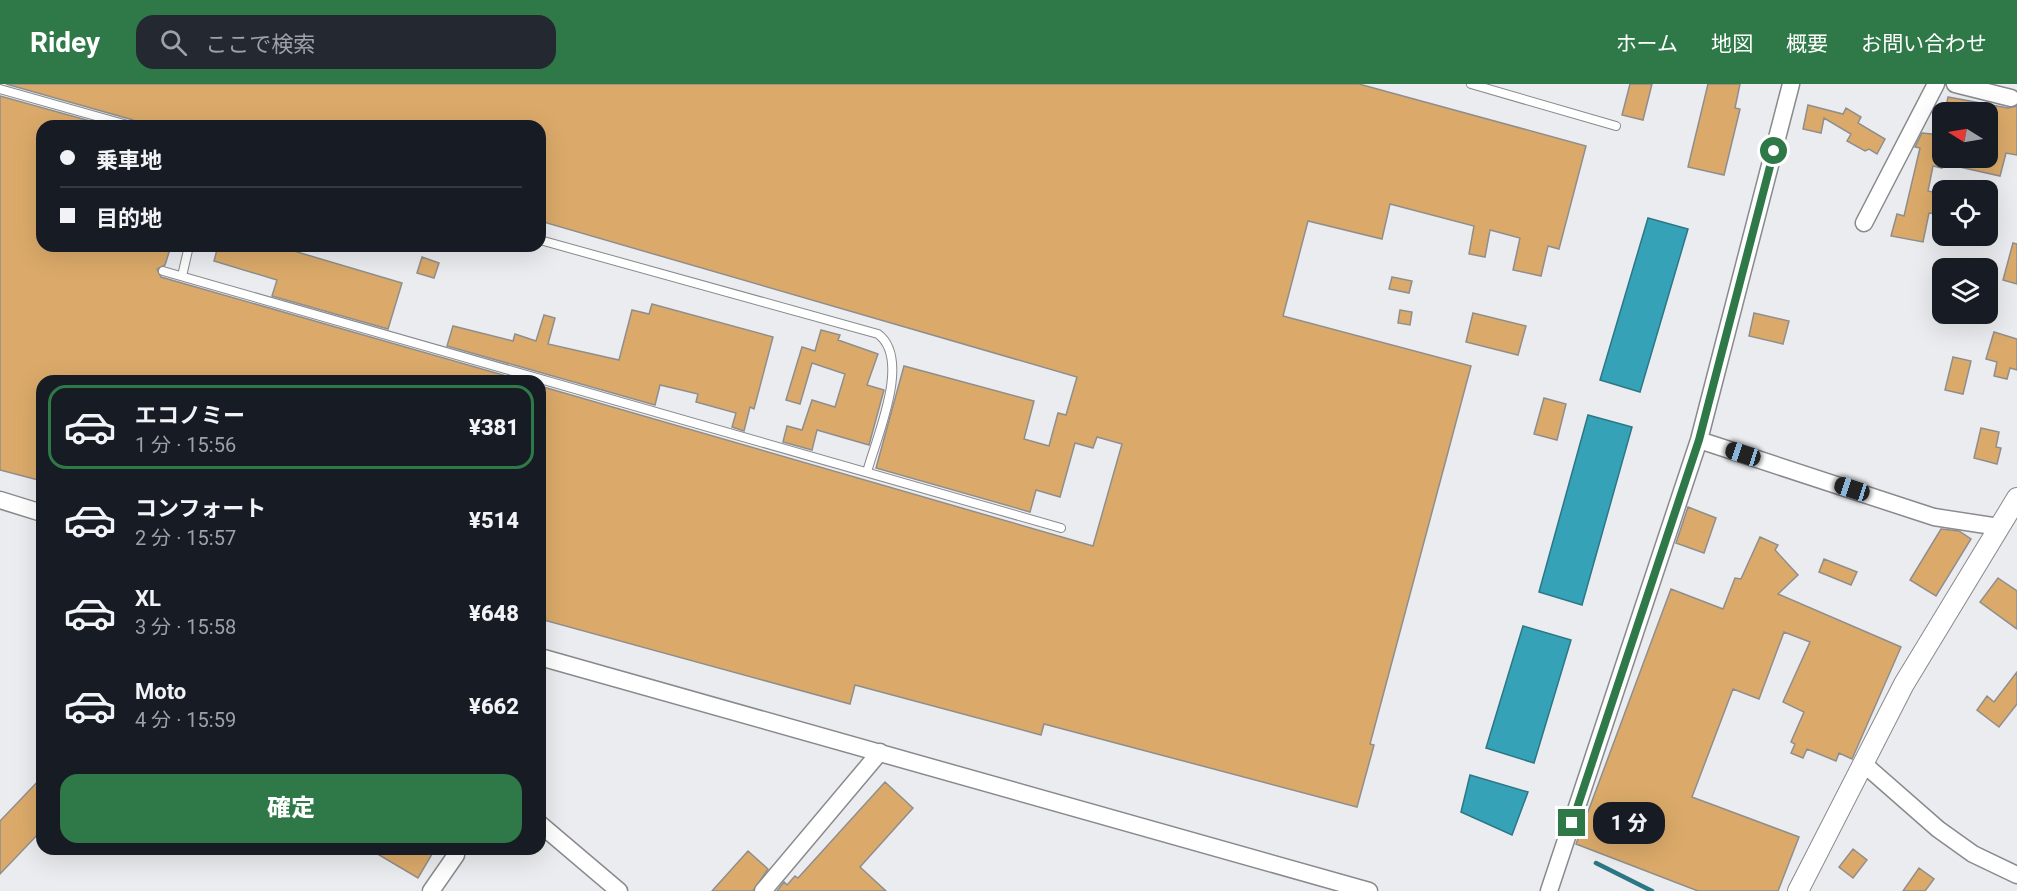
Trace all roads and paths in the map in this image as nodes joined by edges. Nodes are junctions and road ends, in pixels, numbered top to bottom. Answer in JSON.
{"nodes":[{"id":1,"x":1471,"y":84,"type":"edge"},
{"id":2,"x":1791,"y":84,"type":"edge"},
{"id":3,"x":1936,"y":84,"type":"edge"},
{"id":4,"x":1955,"y":84,"type":"edge"},
{"id":5,"x":0,"y":89,"type":"edge"},
{"id":6,"x":2011,"y":99,"type":"dead end"},
{"id":7,"x":110,"y":120,"type":"edge"},
{"id":8,"x":1616,"y":126,"type":"dead end"},
{"id":9,"x":1864,"y":223,"type":"dead end"},
{"id":10,"x":546,"y":242,"type":"edge"},
{"id":11,"x":188,"y":252,"type":"edge"},
{"id":12,"x":163,"y":271,"type":"dead end"},
{"id":13,"x":182,"y":276,"type":"junction"},
{"id":14,"x":528,"y":375,"type":"edge"},
{"id":15,"x":546,"y":380,"type":"edge"},
{"id":16,"x":1699,"y":440,"type":"junction"},
{"id":17,"x":867,"y":472,"type":"junction"},
{"id":18,"x":2017,"y":498,"type":"edge"},
{"id":19,"x":0,"y":500,"type":"edge"},
{"id":20,"x":36,"y":511,"type":"edge"},
{"id":21,"x":1061,"y":528,"type":"dead end"},
{"id":22,"x":2008,"y":530,"type":"edge"},
{"id":23,"x":546,"y":659,"type":"edge"},
{"id":24,"x":880,"y":752,"type":"junction"},
{"id":25,"x":1864,"y":765,"type":"junction"},
{"id":26,"x":546,"y":829,"type":"edge"},
{"id":27,"x":454,"y":855,"type":"edge"},
{"id":28,"x":2017,"y":875,"type":"edge"},
{"id":29,"x":431,"y":891,"type":"edge"},
{"id":30,"x":619,"y":891,"type":"edge"},
{"id":31,"x":763,"y":891,"type":"edge"},
{"id":32,"x":1368,"y":891,"type":"edge"},
{"id":33,"x":1549,"y":891,"type":"edge"},
{"id":34,"x":1798,"y":891,"type":"edge"}],
"edges":[{"from":1,"to":8,"type":"lane"},
{"from":2,"to":16,"type":"street"},
{"from":3,"to":9,"type":"street"},
{"from":4,"to":6,"type":"street"},
{"from":5,"to":7,"type":"lane"},
{"from":10,"to":17,"type":"lane"},
{"from":11,"to":13,"type":"lane"},
{"from":12,"to":13,"type":"lane"},
{"from":13,"to":14,"type":"lane"},
{"from":15,"to":17,"type":"lane"},
{"from":16,"to":22,"type":"street"},
{"from":16,"to":33,"type":"street"},
{"from":17,"to":21,"type":"lane"},
{"from":18,"to":22,"type":"street"},
{"from":19,"to":20,"type":"street"},
{"from":22,"to":25,"type":"street"},
{"from":23,"to":24,"type":"street"},
{"from":24,"to":31,"type":"street"},
{"from":24,"to":32,"type":"street"},
{"from":25,"to":28,"type":"street"},
{"from":25,"to":34,"type":"street"},
{"from":26,"to":30,"type":"street"},
{"from":27,"to":29,"type":"street"}]}
